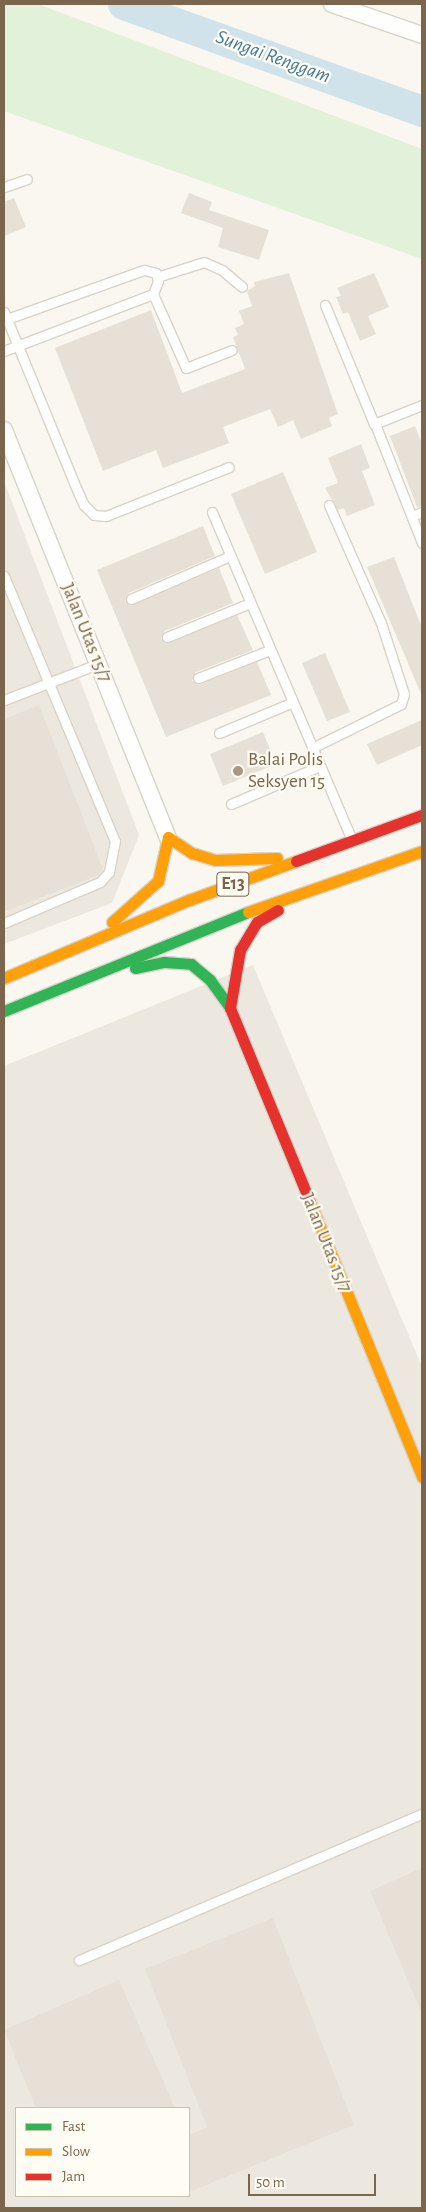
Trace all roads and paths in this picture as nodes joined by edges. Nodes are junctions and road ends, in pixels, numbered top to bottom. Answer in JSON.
{"nodes":[{"id":1,"x":332,"y":4,"type":"edge"},
{"id":2,"x":422,"y":35,"type":"edge"},
{"id":3,"x":28,"y":179,"type":"dead end"},
{"id":4,"x":4,"y":187,"type":"edge"},
{"id":5,"x":157,"y":277,"type":"junction"},
{"id":6,"x":242,"y":287,"type":"dead end"},
{"id":7,"x":153,"y":294,"type":"junction"},
{"id":8,"x":325,"y":305,"type":"dead end"},
{"id":9,"x":5,"y":317,"type":"edge"},
{"id":10,"x":17,"y":346,"type":"junction"},
{"id":11,"x":232,"y":350,"type":"dead end"},
{"id":12,"x":4,"y":351,"type":"edge"},
{"id":13,"x":422,"y":405,"type":"edge"},
{"id":14,"x":376,"y":424,"type":"junction"},
{"id":15,"x":4,"y":430,"type":"edge"},
{"id":16,"x":229,"y":466,"type":"dead end"},
{"id":17,"x":329,"y":505,"type":"dead end"},
{"id":18,"x":212,"y":512,"type":"dead end"},
{"id":19,"x":422,"y":512,"type":"edge"},
{"id":20,"x":412,"y":516,"type":"junction"},
{"id":21,"x":422,"y":542,"type":"edge"},
{"id":22,"x":230,"y":556,"type":"junction"},
{"id":23,"x":4,"y":576,"type":"edge"},
{"id":24,"x":132,"y":599,"type":"dead end"},
{"id":25,"x":250,"y":603,"type":"junction"},
{"id":26,"x":167,"y":637,"type":"dead end"},
{"id":27,"x":270,"y":650,"type":"junction"},
{"id":28,"x":98,"y":664,"type":"junction"},
{"id":29,"x":198,"y":678,"type":"dead end"},
{"id":30,"x":49,"y":686,"type":"junction"},
{"id":31,"x":4,"y":700,"type":"edge"},
{"id":32,"x":293,"y":702,"type":"junction"},
{"id":33,"x":220,"y":733,"type":"dead end"},
{"id":34,"x":312,"y":748,"type":"junction"},
{"id":35,"x":320,"y":766,"type":"junction"},
{"id":36,"x":231,"y":804,"type":"dead end"},
{"id":37,"x":422,"y":811,"type":"edge"},
{"id":38,"x":422,"y":815,"type":"edge"},
{"id":39,"x":391,"y":825,"type":"junction"},
{"id":40,"x":168,"y":837,"type":"junction"},
{"id":41,"x":352,"y":839,"type":"junction"},
{"id":42,"x":422,"y":851,"type":"edge"},
{"id":43,"x":311,"y":855,"type":"junction"},
{"id":44,"x":306,"y":893,"type":"junction"},
{"id":45,"x":4,"y":923,"type":"edge"},
{"id":46,"x":76,"y":948,"type":"junction"},
{"id":47,"x":4,"y":978,"type":"edge"},
{"id":48,"x":77,"y":980,"type":"junction"},
{"id":49,"x":230,"y":1008,"type":"junction"},
{"id":50,"x":4,"y":1011,"type":"edge"},
{"id":51,"x":422,"y":1477,"type":"edge"},
{"id":52,"x":422,"y":1814,"type":"edge"},
{"id":53,"x":79,"y":1960,"type":"dead end"}],
"edges":[{"from":1,"to":2,"type":"street"},
{"from":3,"to":4,"type":"lane"},
{"from":5,"to":6,"type":"lane"},
{"from":5,"to":7,"type":"lane"},
{"from":5,"to":9,"type":"lane"},
{"from":7,"to":10,"type":"lane"},
{"from":7,"to":11,"type":"lane"},
{"from":8,"to":14,"type":"lane"},
{"from":9,"to":10,"type":"lane"},
{"from":10,"to":12,"type":"lane"},
{"from":10,"to":16,"type":"lane"},
{"from":13,"to":14,"type":"lane"},
{"from":14,"to":20,"type":"lane"},
{"from":15,"to":28,"type":"street","name":"Jalan Utas 15/7"},
{"from":17,"to":34,"type":"lane"},
{"from":18,"to":22,"type":"lane"},
{"from":19,"to":20,"type":"lane"},
{"from":20,"to":21,"type":"lane"},
{"from":22,"to":24,"type":"lane"},
{"from":22,"to":25,"type":"lane"},
{"from":23,"to":30,"type":"lane"},
{"from":25,"to":26,"type":"lane"},
{"from":25,"to":27,"type":"lane"},
{"from":27,"to":29,"type":"lane"},
{"from":27,"to":32,"type":"lane"},
{"from":28,"to":30,"type":"lane"},
{"from":28,"to":40,"type":"street","name":"Jalan Utas 15/7"},
{"from":30,"to":31,"type":"lane"},
{"from":30,"to":45,"type":"lane"},
{"from":32,"to":33,"type":"lane"},
{"from":32,"to":34,"type":"lane"},
{"from":34,"to":35,"type":"lane"},
{"from":35,"to":36,"type":"lane"},
{"from":35,"to":41,"type":"lane"},
{"from":37,"to":39,"type":"main road"},
{"from":38,"to":39,"type":"main road","number":"E13"},
{"from":39,"to":41,"type":"main road","number":"E13"},
{"from":40,"to":43,"type":"main road"},
{"from":40,"to":46,"type":"main road"},
{"from":41,"to":43,"type":"main road","number":"E13"},
{"from":42,"to":44,"type":"main road","number":"E13"},
{"from":43,"to":46,"type":"main road","number":"E13"},
{"from":44,"to":48,"type":"main road","number":"E13"},
{"from":44,"to":49,"type":"main road"},
{"from":46,"to":47,"type":"main road","number":"E13"},
{"from":48,"to":49,"type":"main road"},
{"from":48,"to":50,"type":"main road","number":"E13"},
{"from":49,"to":51,"type":"main road","name":"Jalan Utas 15/7"},
{"from":52,"to":53,"type":"lane"}]}
